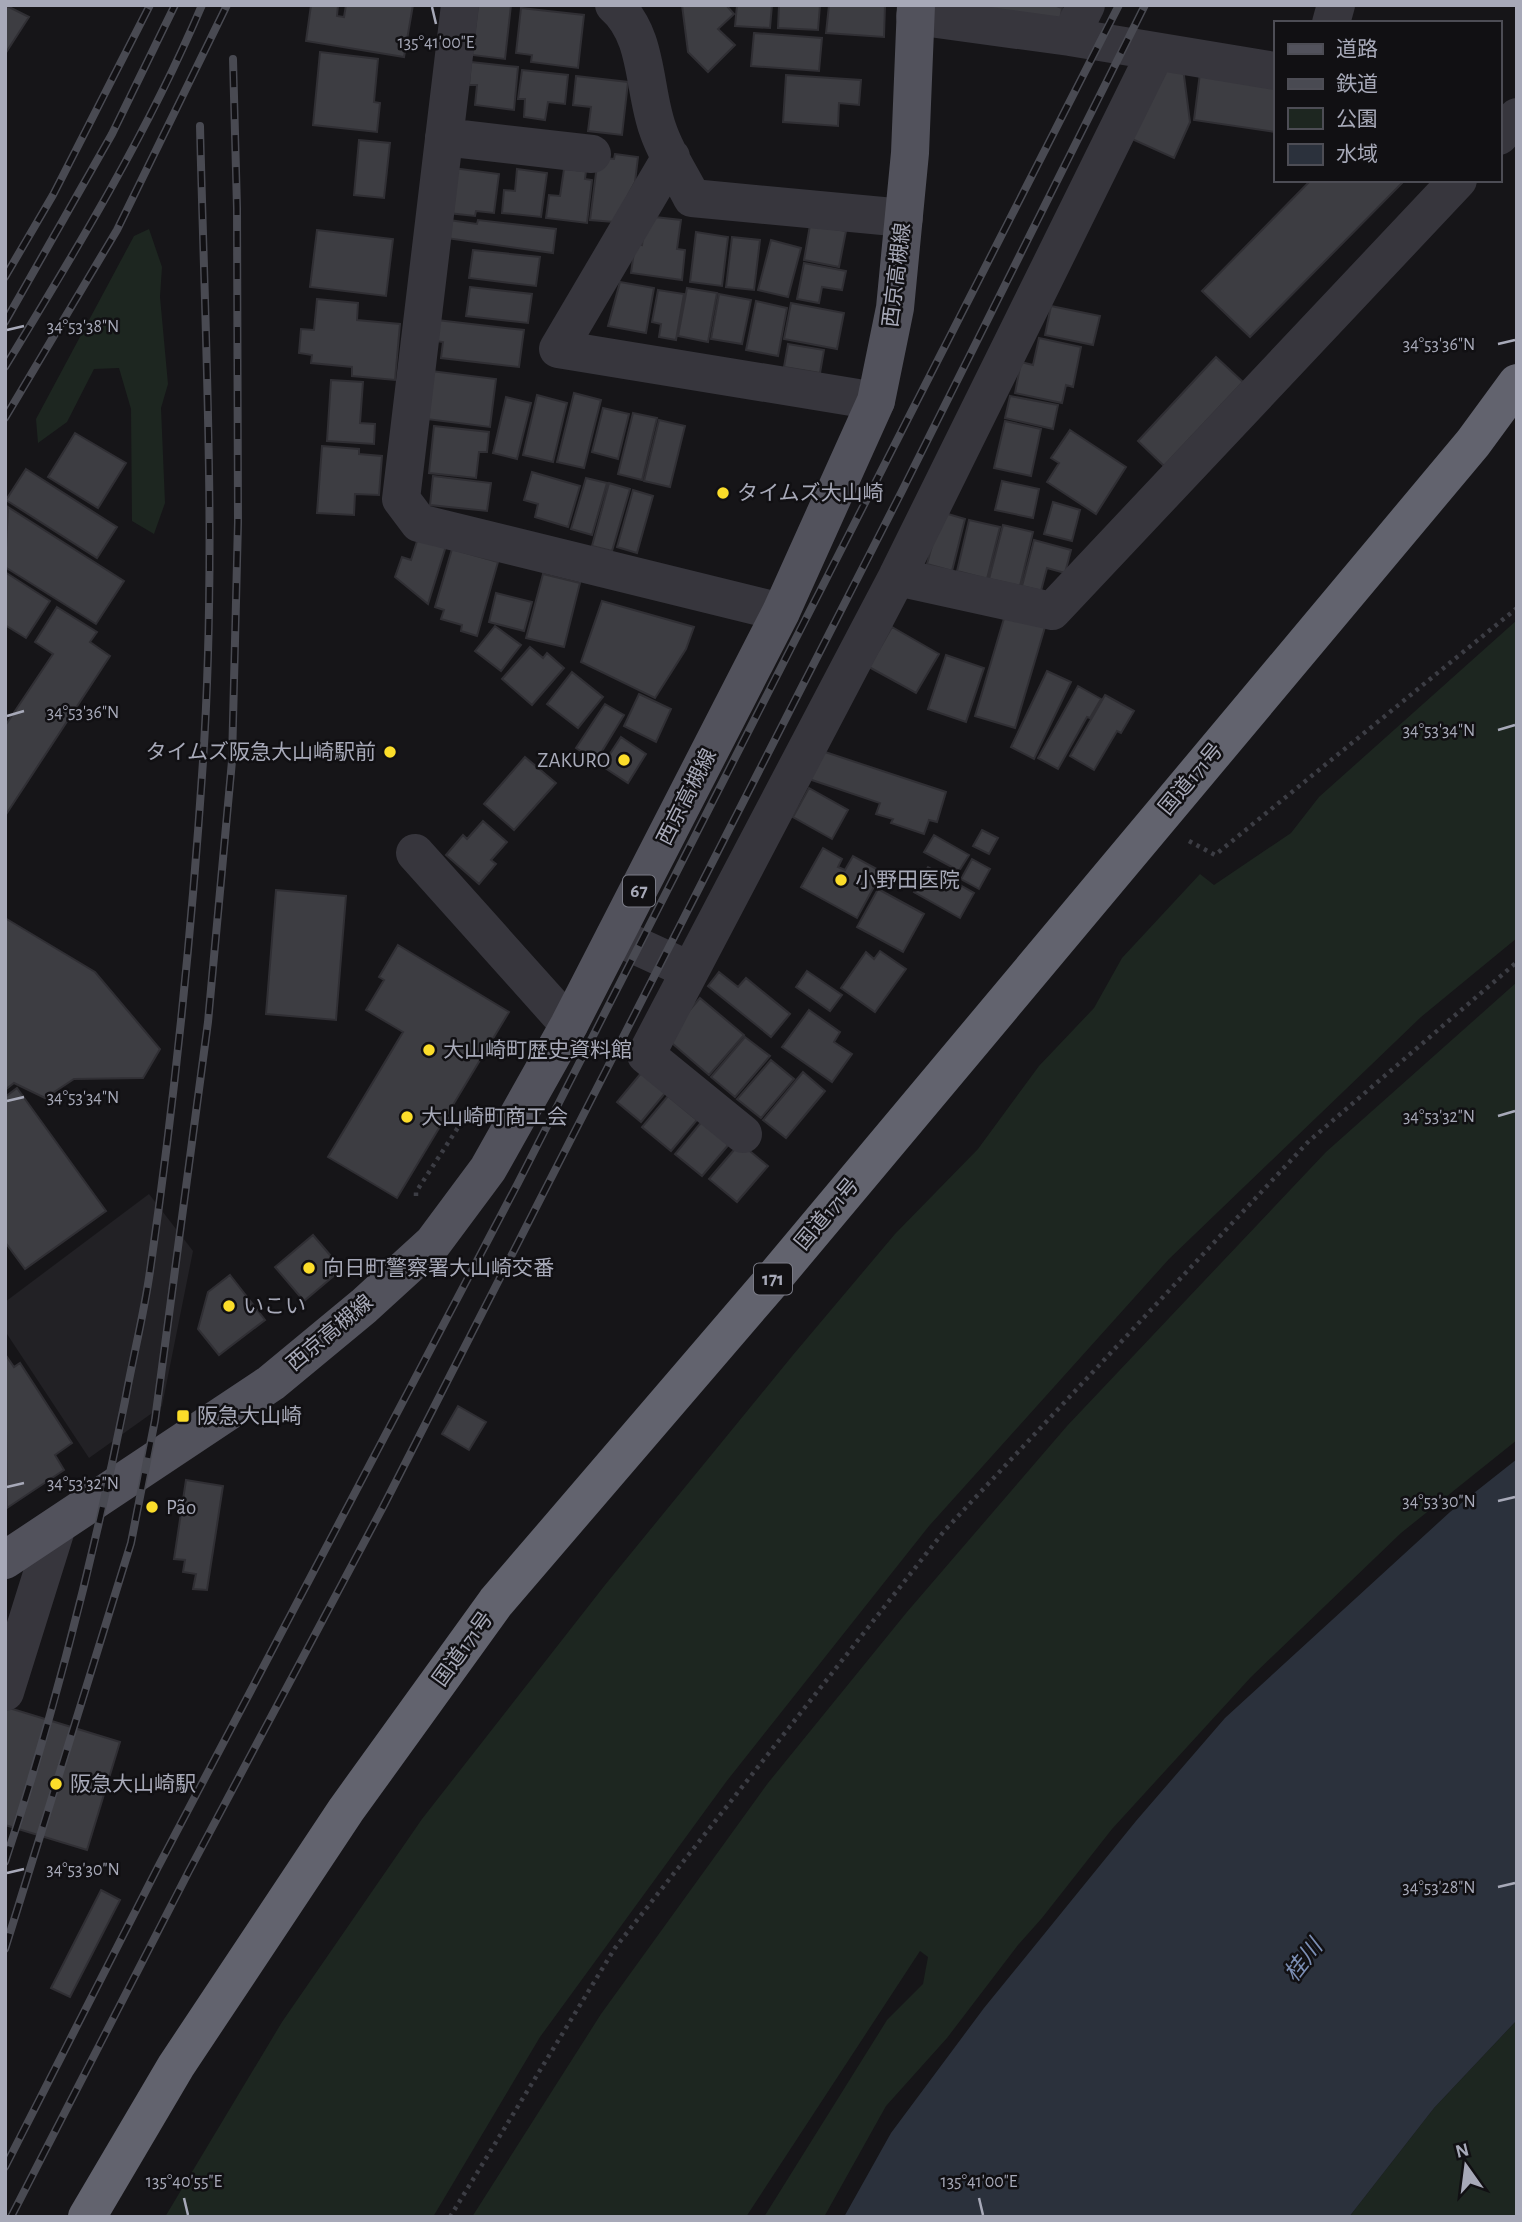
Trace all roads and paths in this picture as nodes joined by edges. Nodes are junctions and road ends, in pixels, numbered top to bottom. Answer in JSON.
{"nodes":[{"id":1,"x":460,"y":5,"type":"edge"},
{"id":2,"x":614,"y":5,"type":"edge"},
{"id":3,"x":916,"y":10,"type":"edge"},
{"id":4,"x":1078,"y":21,"type":"edge"},
{"id":5,"x":1156,"y":52,"type":"junction"},
{"id":6,"x":1274,"y":71,"type":"edge"},
{"id":7,"x":1517,"y":117,"type":"edge"},
{"id":8,"x":1501,"y":134,"type":"edge"},
{"id":9,"x":444,"y":137,"type":"junction"},
{"id":10,"x":592,"y":154,"type":"dead end"},
{"id":11,"x":671,"y":157,"type":"junction"},
{"id":12,"x":1456,"y":182,"type":"edge"},
{"id":13,"x":904,"y":218,"type":"junction"},
{"id":14,"x":1517,"y":383,"type":"edge"},
{"id":15,"x":876,"y":401,"type":"junction"},
{"id":16,"x":897,"y":577,"type":"junction"},
{"id":17,"x":1517,"y":608,"type":"edge"},
{"id":18,"x":781,"y":612,"type":"junction"},
{"id":19,"x":1154,"y":823,"type":"junction"},
{"id":20,"x":415,"y":853,"type":"dead end"},
{"id":21,"x":615,"y":936,"type":"junction"},
{"id":22,"x":1517,"y":962,"type":"edge"},
{"id":23,"x":689,"y":970,"type":"junction"},
{"id":24,"x":569,"y":1025,"type":"junction"},
{"id":25,"x":446,"y":1118,"type":"dead end"},
{"id":26,"x":743,"y":1134,"type":"dead end"},
{"id":27,"x":418,"y":1207,"type":"dead end"},
{"id":28,"x":57,"y":1526,"type":"junction"},
{"id":29,"x":5,"y":1560,"type":"edge"},
{"id":30,"x":5,"y":1692,"type":"edge"},
{"id":31,"x":87,"y":2217,"type":"edge"},
{"id":32,"x":450,"y":2217,"type":"edge"}],
"edges":[{"from":1,"to":9,"type":"street"},
{"from":2,"to":11,"type":"street"},
{"from":3,"to":4,"type":"street"},
{"from":3,"to":13,"type":"main road","name":"西京高槻線","number":"67"},
{"from":4,"to":5,"type":"street"},
{"from":5,"to":6,"type":"street"},
{"from":5,"to":16,"type":"street"},
{"from":7,"to":8,"type":"street"},
{"from":9,"to":10,"type":"street"},
{"from":9,"to":18,"type":"street"},
{"from":11,"to":13,"type":"street"},
{"from":11,"to":15,"type":"street"},
{"from":12,"to":16,"type":"street"},
{"from":13,"to":15,"type":"main road","name":"西京高槻線","number":"67"},
{"from":14,"to":19,"type":"highway","name":"国道171号","number":"171"},
{"from":15,"to":18,"type":"main road","name":"西京高槻線","number":"67"},
{"from":16,"to":23,"type":"street"},
{"from":17,"to":19,"type":"path"},
{"from":18,"to":21,"type":"main road","name":"西京高槻線","number":"67"},
{"from":19,"to":31,"type":"highway","name":"国道171号","number":"171"},
{"from":20,"to":24,"type":"street"},
{"from":21,"to":23,"type":"street"},
{"from":21,"to":24,"type":"main road","name":"西京高槻線","number":"67"},
{"from":22,"to":32,"type":"path"},
{"from":23,"to":26,"type":"street"},
{"from":24,"to":28,"type":"main road","name":"西京高槻線","number":"67"},
{"from":25,"to":27,"type":"path"},
{"from":28,"to":29,"type":"main road","name":"西京高槻線","number":"67"},
{"from":28,"to":30,"type":"street"}]}
